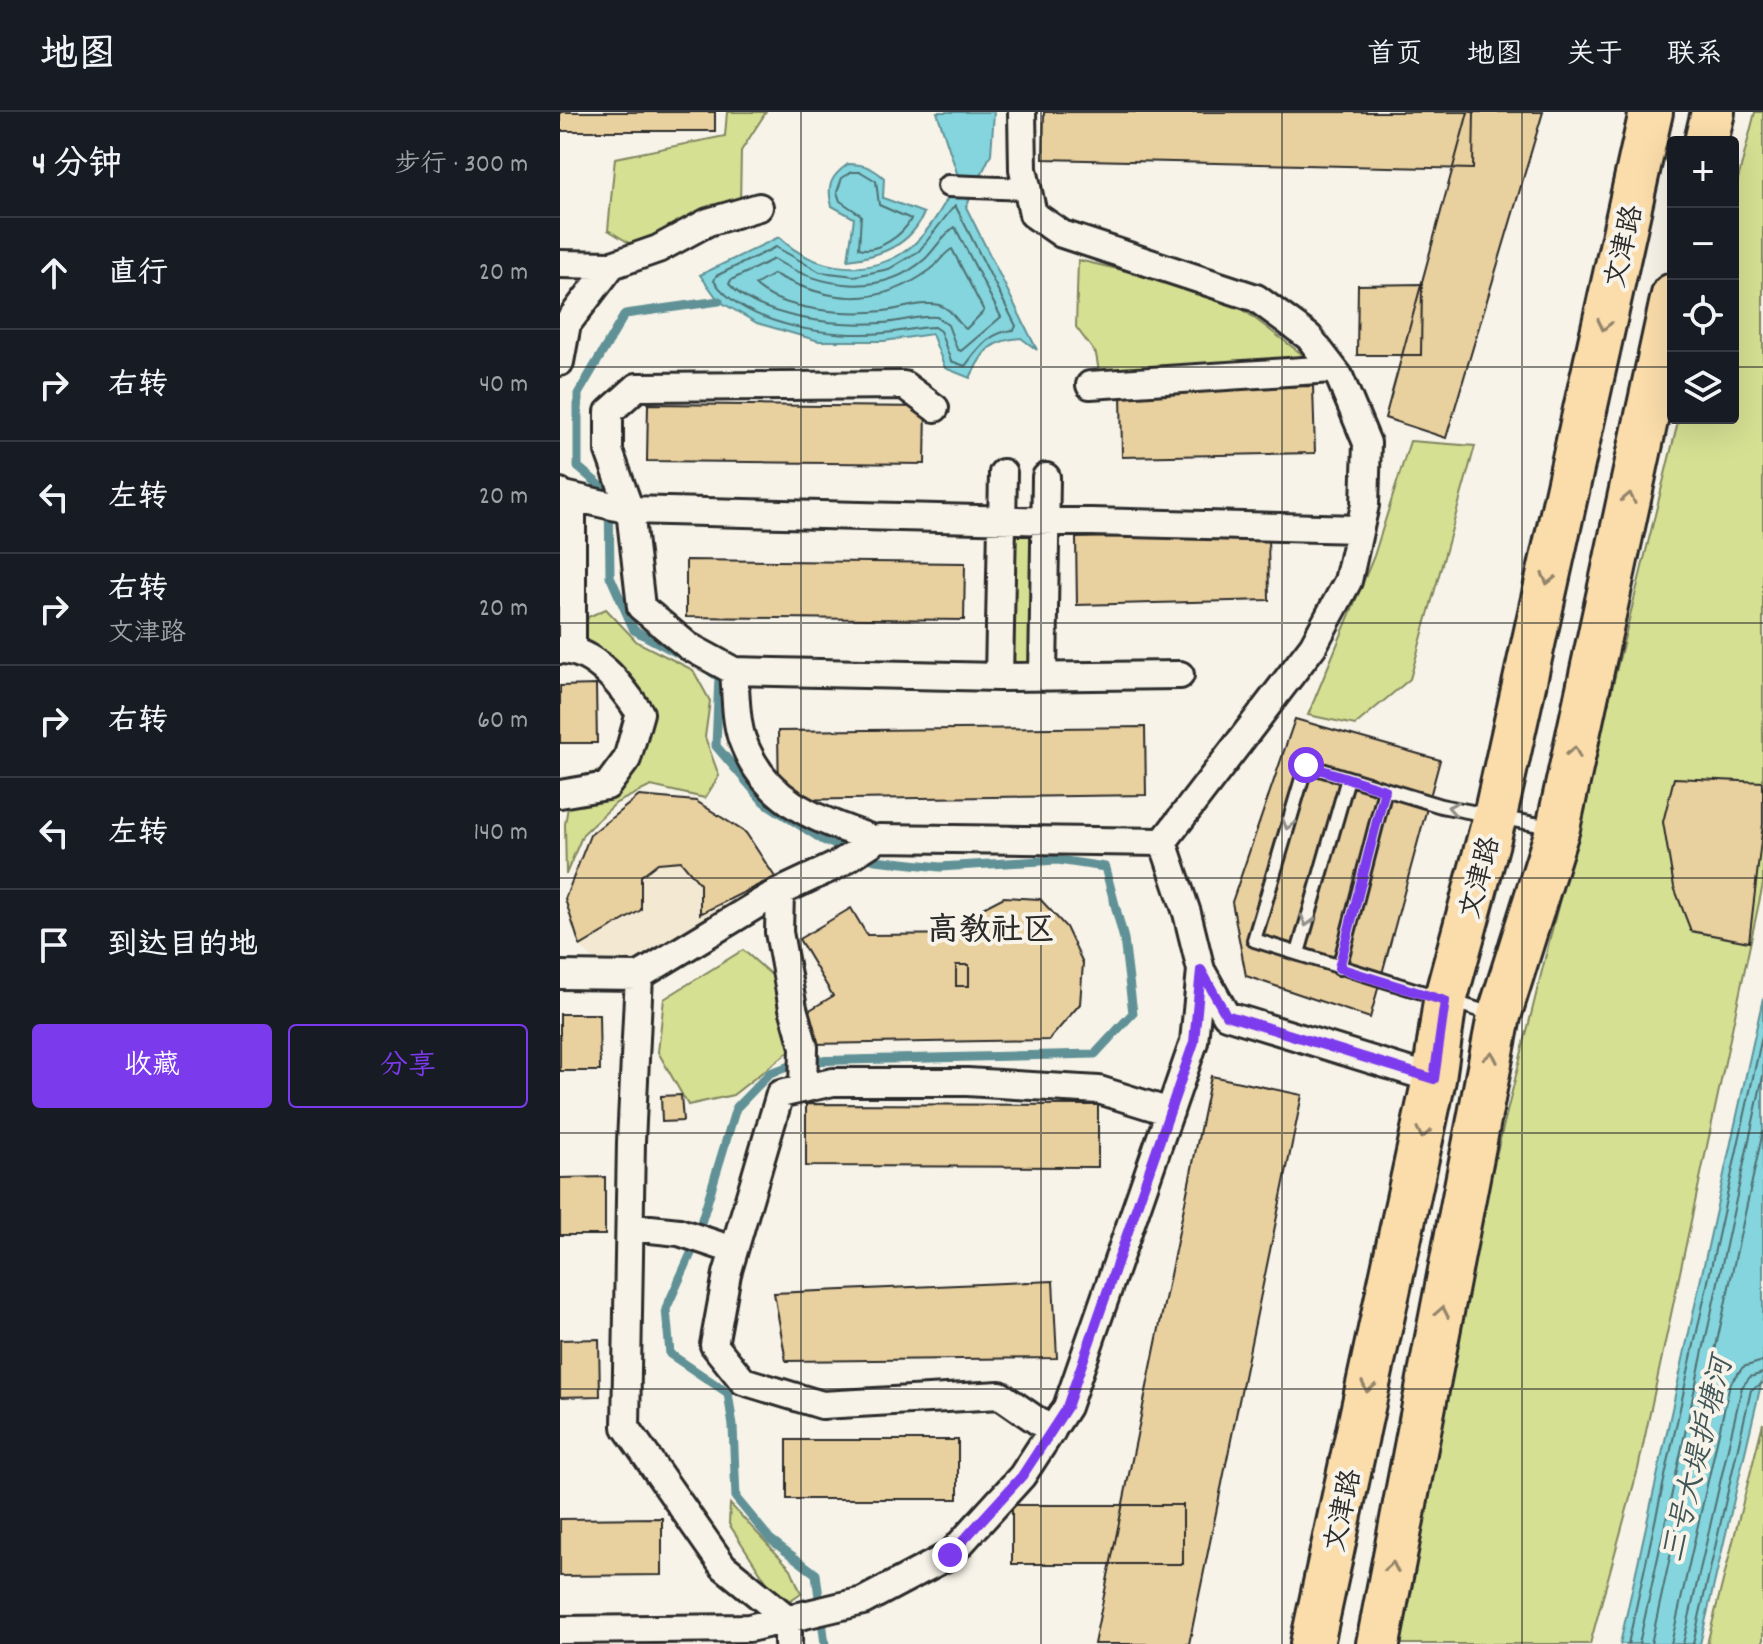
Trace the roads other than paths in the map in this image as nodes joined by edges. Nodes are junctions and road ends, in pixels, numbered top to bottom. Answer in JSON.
{"nodes":[{"id":1,"x":1022,"y":112,"type":"edge"},
{"id":2,"x":1651,"y":112,"type":"edge"},
{"id":3,"x":1713,"y":112,"type":"edge"},
{"id":4,"x":1707,"y":136,"type":"edge"},
{"id":5,"x":948,"y":186,"type":"dead end"},
{"id":6,"x":1027,"y":189,"type":"junction"},
{"id":7,"x":759,"y":207,"type":"dead end"},
{"id":8,"x":560,"y":264,"type":"edge"},
{"id":9,"x":612,"y":265,"type":"junction"},
{"id":10,"x":1667,"y":323,"type":"edge"},
{"id":11,"x":560,"y":362,"type":"edge"},
{"id":12,"x":1333,"y":369,"type":"junction"},
{"id":13,"x":1090,"y":385,"type":"dead end"},
{"id":14,"x":935,"y":408,"type":"dead end"},
{"id":15,"x":1003,"y":473,"type":"dead end"},
{"id":16,"x":1046,"y":477,"type":"dead end"},
{"id":17,"x":560,"y":493,"type":"edge"},
{"id":18,"x":630,"y":510,"type":"junction"},
{"id":19,"x":1003,"y":520,"type":"junction"},
{"id":20,"x":1048,"y":521,"type":"junction"},
{"id":21,"x":1359,"y":529,"type":"junction"},
{"id":22,"x":566,"y":650,"type":"edge"},
{"id":23,"x":734,"y":671,"type":"junction"},
{"id":24,"x":1180,"y":675,"type":"dead end"},
{"id":25,"x":999,"y":677,"type":"junction"},
{"id":26,"x":1043,"y":677,"type":"junction"},
{"id":27,"x":1348,"y":778,"type":"junction"},
{"id":28,"x":1385,"y":790,"type":"junction"},
{"id":29,"x":560,"y":794,"type":"edge"},
{"id":30,"x":1495,"y":816,"type":"junction"},
{"id":31,"x":1558,"y":828,"type":"junction"},
{"id":32,"x":876,"y":840,"type":"junction"},
{"id":33,"x":1163,"y":842,"type":"junction"},
{"id":34,"x":780,"y":892,"type":"junction"},
{"id":35,"x":1298,"y":953,"type":"junction"},
{"id":36,"x":1339,"y":968,"type":"junction"},
{"id":37,"x":1201,"y":970,"type":"junction"},
{"id":38,"x":560,"y":975,"type":"edge"},
{"id":39,"x":639,"y":976,"type":"junction"},
{"id":40,"x":1445,"y":1001,"type":"junction"},
{"id":41,"x":1499,"y":1016,"type":"junction"},
{"id":42,"x":1434,"y":1079,"type":"junction"},
{"id":43,"x":803,"y":1086,"type":"junction"},
{"id":44,"x":1170,"y":1112,"type":"junction"},
{"id":45,"x":631,"y":1227,"type":"junction"},
{"id":46,"x":725,"y":1247,"type":"junction"},
{"id":47,"x":1052,"y":1431,"type":"junction"},
{"id":48,"x":792,"y":1627,"type":"edge"},
{"id":49,"x":560,"y":1630,"type":"edge"},
{"id":50,"x":1312,"y":1644,"type":"edge"},
{"id":51,"x":1378,"y":1644,"type":"edge"}],
"edges":[{"from":1,"to":6,"type":"street"},
{"from":2,"to":30,"type":"main road","name":"文津路","one_way":true},
{"from":3,"to":4,"type":"main road"},
{"from":5,"to":6,"type":"street"},
{"from":6,"to":12,"type":"street"},
{"from":7,"to":9,"type":"street"},
{"from":8,"to":9,"type":"street"},
{"from":9,"to":11,"type":"street"},
{"from":31,"to":10,"type":"main road","one_way":true},
{"from":12,"to":13,"type":"street"},
{"from":12,"to":21,"type":"street"},
{"from":14,"to":18,"type":"street"},
{"from":15,"to":19,"type":"street"},
{"from":16,"to":20,"type":"street"},
{"from":17,"to":18,"type":"street"},
{"from":17,"to":22,"type":"street"},
{"from":18,"to":19,"type":"street"},
{"from":18,"to":23,"type":"street"},
{"from":19,"to":20,"type":"street"},
{"from":19,"to":25,"type":"street"},
{"from":20,"to":21,"type":"street"},
{"from":20,"to":26,"type":"street"},
{"from":21,"to":33,"type":"street"},
{"from":22,"to":29,"type":"street"},
{"from":23,"to":25,"type":"street"},
{"from":23,"to":32,"type":"street"},
{"from":24,"to":26,"type":"street"},
{"from":25,"to":26,"type":"street"},
{"from":27,"to":28,"type":"lane"},
{"from":27,"to":35,"type":"lane","one_way":true},
{"from":27,"to":35,"type":"lane","one_way":true},
{"from":30,"to":28,"type":"lane","one_way":true},
{"from":28,"to":36,"type":"lane"},
{"from":30,"to":31,"type":"lane"},
{"from":30,"to":40,"type":"main road","name":"文津路"},
{"from":31,"to":41,"type":"main road"},
{"from":32,"to":33,"type":"street"},
{"from":32,"to":34,"type":"street"},
{"from":33,"to":37,"type":"street"},
{"from":34,"to":39,"type":"street"},
{"from":34,"to":43,"type":"street"},
{"from":35,"to":36,"type":"lane"},
{"from":36,"to":40,"type":"lane"},
{"from":37,"to":42,"type":"street"},
{"from":37,"to":44,"type":"street"},
{"from":38,"to":39,"type":"street"},
{"from":39,"to":45,"type":"street"},
{"from":40,"to":41,"type":"lane"},
{"from":40,"to":42,"type":"main road","name":"文津路"},
{"from":51,"to":41,"type":"main road","one_way":true},
{"from":42,"to":50,"type":"main road","name":"文津路","one_way":true},
{"from":43,"to":44,"type":"street"},
{"from":43,"to":46,"type":"street"},
{"from":44,"to":47,"type":"street"},
{"from":45,"to":46,"type":"street"},
{"from":45,"to":48,"type":"street"},
{"from":46,"to":47,"type":"street"},
{"from":47,"to":48,"type":"street"},
{"from":48,"to":49,"type":"street"}]}
